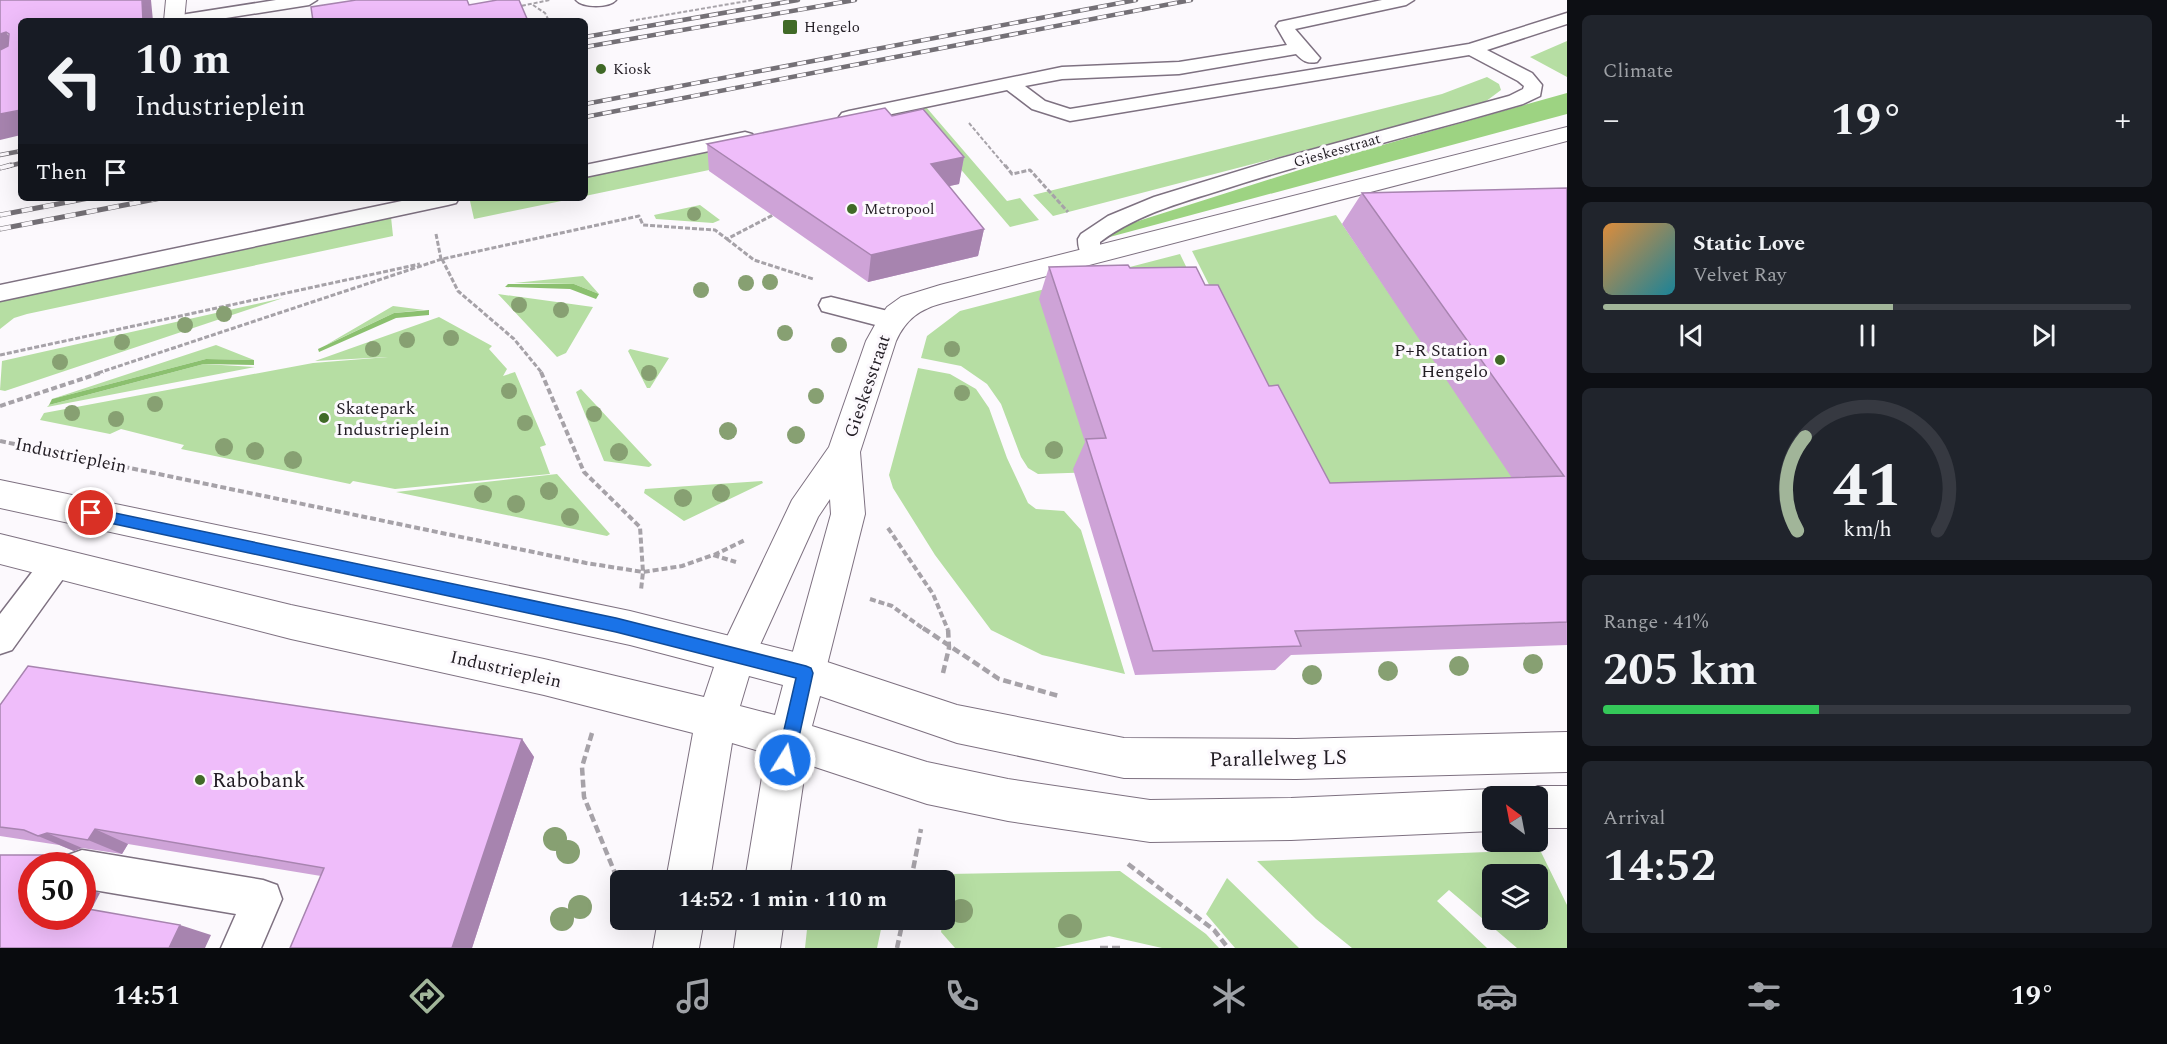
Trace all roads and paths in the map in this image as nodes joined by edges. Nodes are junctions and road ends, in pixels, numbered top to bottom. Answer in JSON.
{"nodes":[{"id":1,"x":176,"y":0,"type":"edge"},
{"id":2,"x":309,"y":0,"type":"edge"},
{"id":3,"x":551,"y":0,"type":"edge"},
{"id":4,"x":584,"y":0,"type":"edge"},
{"id":5,"x":608,"y":0,"type":"edge"},
{"id":6,"x":753,"y":0,"type":"edge"},
{"id":7,"x":1406,"y":0,"type":"edge"},
{"id":8,"x":532,"y":4,"type":"junction"},
{"id":9,"x":512,"y":8,"type":"edge"},
{"id":10,"x":174,"y":18,"type":"edge"},
{"id":11,"x":193,"y":18,"type":"edge"},
{"id":12,"x":548,"y":18,"type":"edge"},
{"id":13,"x":1567,"y":18,"type":"edge"},
{"id":14,"x":630,"y":21,"type":"dead end"},
{"id":15,"x":1300,"y":48,"type":"junction"},
{"id":16,"x":1472,"y":49,"type":"junction"},
{"id":17,"x":1329,"y":73,"type":"junction"},
{"id":18,"x":1012,"y":84,"type":"junction"},
{"id":19,"x":948,"y":97,"type":"junction"},
{"id":20,"x":832,"y":121,"type":"edge"},
{"id":21,"x":1567,"y":134,"type":"edge"},
{"id":22,"x":763,"y":135,"type":"edge"},
{"id":23,"x":588,"y":170,"type":"edge"},
{"id":24,"x":434,"y":201,"type":"edge"},
{"id":25,"x":773,"y":215,"type":"edge"},
{"id":26,"x":1072,"y":216,"type":"dead end"},
{"id":27,"x":435,"y":227,"type":"dead end"},
{"id":28,"x":727,"y":239,"type":"junction"},
{"id":29,"x":1094,"y":255,"type":"junction"},
{"id":30,"x":442,"y":259,"type":"junction"},
{"id":31,"x":822,"y":282,"type":"dead end"},
{"id":32,"x":0,"y":293,"type":"edge"},
{"id":33,"x":831,"y":305,"type":"dead end"},
{"id":34,"x":891,"y":320,"type":"junction"},
{"id":35,"x":0,"y":356,"type":"edge"},
{"id":36,"x":0,"y":406,"type":"edge"},
{"id":37,"x":0,"y":441,"type":"edge"},
{"id":38,"x":844,"y":452,"type":"junction"},
{"id":39,"x":0,"y":494,"type":"edge"},
{"id":40,"x":886,"y":525,"type":"dead end"},
{"id":41,"x":0,"y":549,"type":"edge"},
{"id":42,"x":57,"y":563,"type":"junction"},
{"id":43,"x":643,"y":572,"type":"junction"},
{"id":44,"x":776,"y":573,"type":"junction"},
{"id":45,"x":829,"y":587,"type":"junction"},
{"id":46,"x":0,"y":639,"type":"edge"},
{"id":47,"x":950,"y":648,"type":"junction"},
{"id":48,"x":737,"y":655,"type":"junction"},
{"id":49,"x":806,"y":673,"type":"junction"},
{"id":50,"x":1063,"y":698,"type":"dead end"},
{"id":51,"x":716,"y":719,"type":"junction"},
{"id":52,"x":789,"y":739,"type":"junction"},
{"id":53,"x":1567,"y":752,"type":"edge"},
{"id":54,"x":1548,"y":807,"type":"edge"},
{"id":55,"x":1567,"y":807,"type":"edge"},
{"id":56,"x":1482,"y":810,"type":"edge"},
{"id":57,"x":1122,"y":857,"type":"dead end"},
{"id":58,"x":690,"y":870,"type":"edge"},
{"id":59,"x":768,"y":870,"type":"edge"},
{"id":60,"x":96,"y":871,"type":"edge"},
{"id":61,"x":679,"y":930,"type":"edge"},
{"id":62,"x":760,"y":930,"type":"edge"},
{"id":63,"x":901,"y":930,"type":"edge"},
{"id":64,"x":241,"y":948,"type":"edge"},
{"id":65,"x":676,"y":948,"type":"edge"},
{"id":66,"x":757,"y":948,"type":"edge"},
{"id":67,"x":897,"y":948,"type":"edge"},
{"id":68,"x":1100,"y":948,"type":"edge"},
{"id":69,"x":1124,"y":948,"type":"edge"},
{"id":70,"x":1228,"y":948,"type":"edge"}],
"edges":[{"from":1,"to":10,"type":"main road"},
{"from":2,"to":11,"type":"lane"},
{"from":3,"to":8,"type":"path"},
{"from":4,"to":5,"type":"lane"},
{"from":6,"to":14,"type":"path"},
{"from":7,"to":15,"type":"lane"},
{"from":8,"to":9,"type":"path"},
{"from":8,"to":12,"type":"path"},
{"from":13,"to":16,"type":"lane"},
{"from":15,"to":17,"type":"lane"},
{"from":15,"to":18,"type":"lane"},
{"from":16,"to":17,"type":"lane"},
{"from":16,"to":29,"type":"lane","name":"Gieskesstraat"},
{"from":17,"to":18,"type":"lane"},
{"from":18,"to":19,"type":"lane"},
{"from":19,"to":20,"type":"lane"},
{"from":19,"to":26,"type":"path"},
{"from":21,"to":29,"type":"main road","name":"Gieskesstraat"},
{"from":22,"to":23,"type":"lane"},
{"from":24,"to":32,"type":"lane"},
{"from":25,"to":28,"type":"path"},
{"from":27,"to":30,"type":"path"},
{"from":28,"to":30,"type":"path"},
{"from":28,"to":31,"type":"path"},
{"from":29,"to":34,"type":"main road","name":"Gieskesstraat"},
{"from":30,"to":35,"type":"path"},
{"from":30,"to":36,"type":"path"},
{"from":30,"to":43,"type":"path"},
{"from":33,"to":34,"type":"lane"},
{"from":34,"to":38,"type":"main road","name":"Gieskesstraat"},
{"from":37,"to":43,"type":"path","name":"Industrieplein"},
{"from":38,"to":44,"type":"main road","name":"Gieskesstraat"},
{"from":38,"to":45,"type":"main road","name":"Gieskesstraat"},
{"from":39,"to":48,"type":"main road"},
{"from":40,"to":47,"type":"path"},
{"from":41,"to":42,"type":"main road","name":"Industrieplein"},
{"from":42,"to":46,"type":"lane"},
{"from":42,"to":51,"type":"main road","name":"Industrieplein"},
{"from":43,"to":44,"type":"path","name":"Industrieplein"},
{"from":44,"to":48,"type":"main road","name":"Gieskesstraat"},
{"from":45,"to":47,"type":"path"},
{"from":45,"to":49,"type":"main road","name":"Gieskesstraat"},
{"from":47,"to":50,"type":"path"},
{"from":48,"to":49,"type":"main road"},
{"from":48,"to":51,"type":"main road","name":"Gieskesstraat"},
{"from":49,"to":52,"type":"main road","name":"Gieskesstraat"},
{"from":49,"to":53,"type":"main road","name":"Parallelweg LS"},
{"from":51,"to":52,"type":"main road","name":"Industrieplein"},
{"from":51,"to":58,"type":"main road","name":"Gieskesstraat"},
{"from":52,"to":56,"type":"main road","name":"Industrieplein"},
{"from":52,"to":59,"type":"main road","name":"Gieskesstraat"},
{"from":54,"to":55,"type":"main road"},
{"from":57,"to":70,"type":"path"},
{"from":60,"to":64,"type":"lane"},
{"from":61,"to":65,"type":"main road"},
{"from":62,"to":66,"type":"main road"},
{"from":63,"to":67,"type":"path"},
{"from":68,"to":69,"type":"path"}]}
